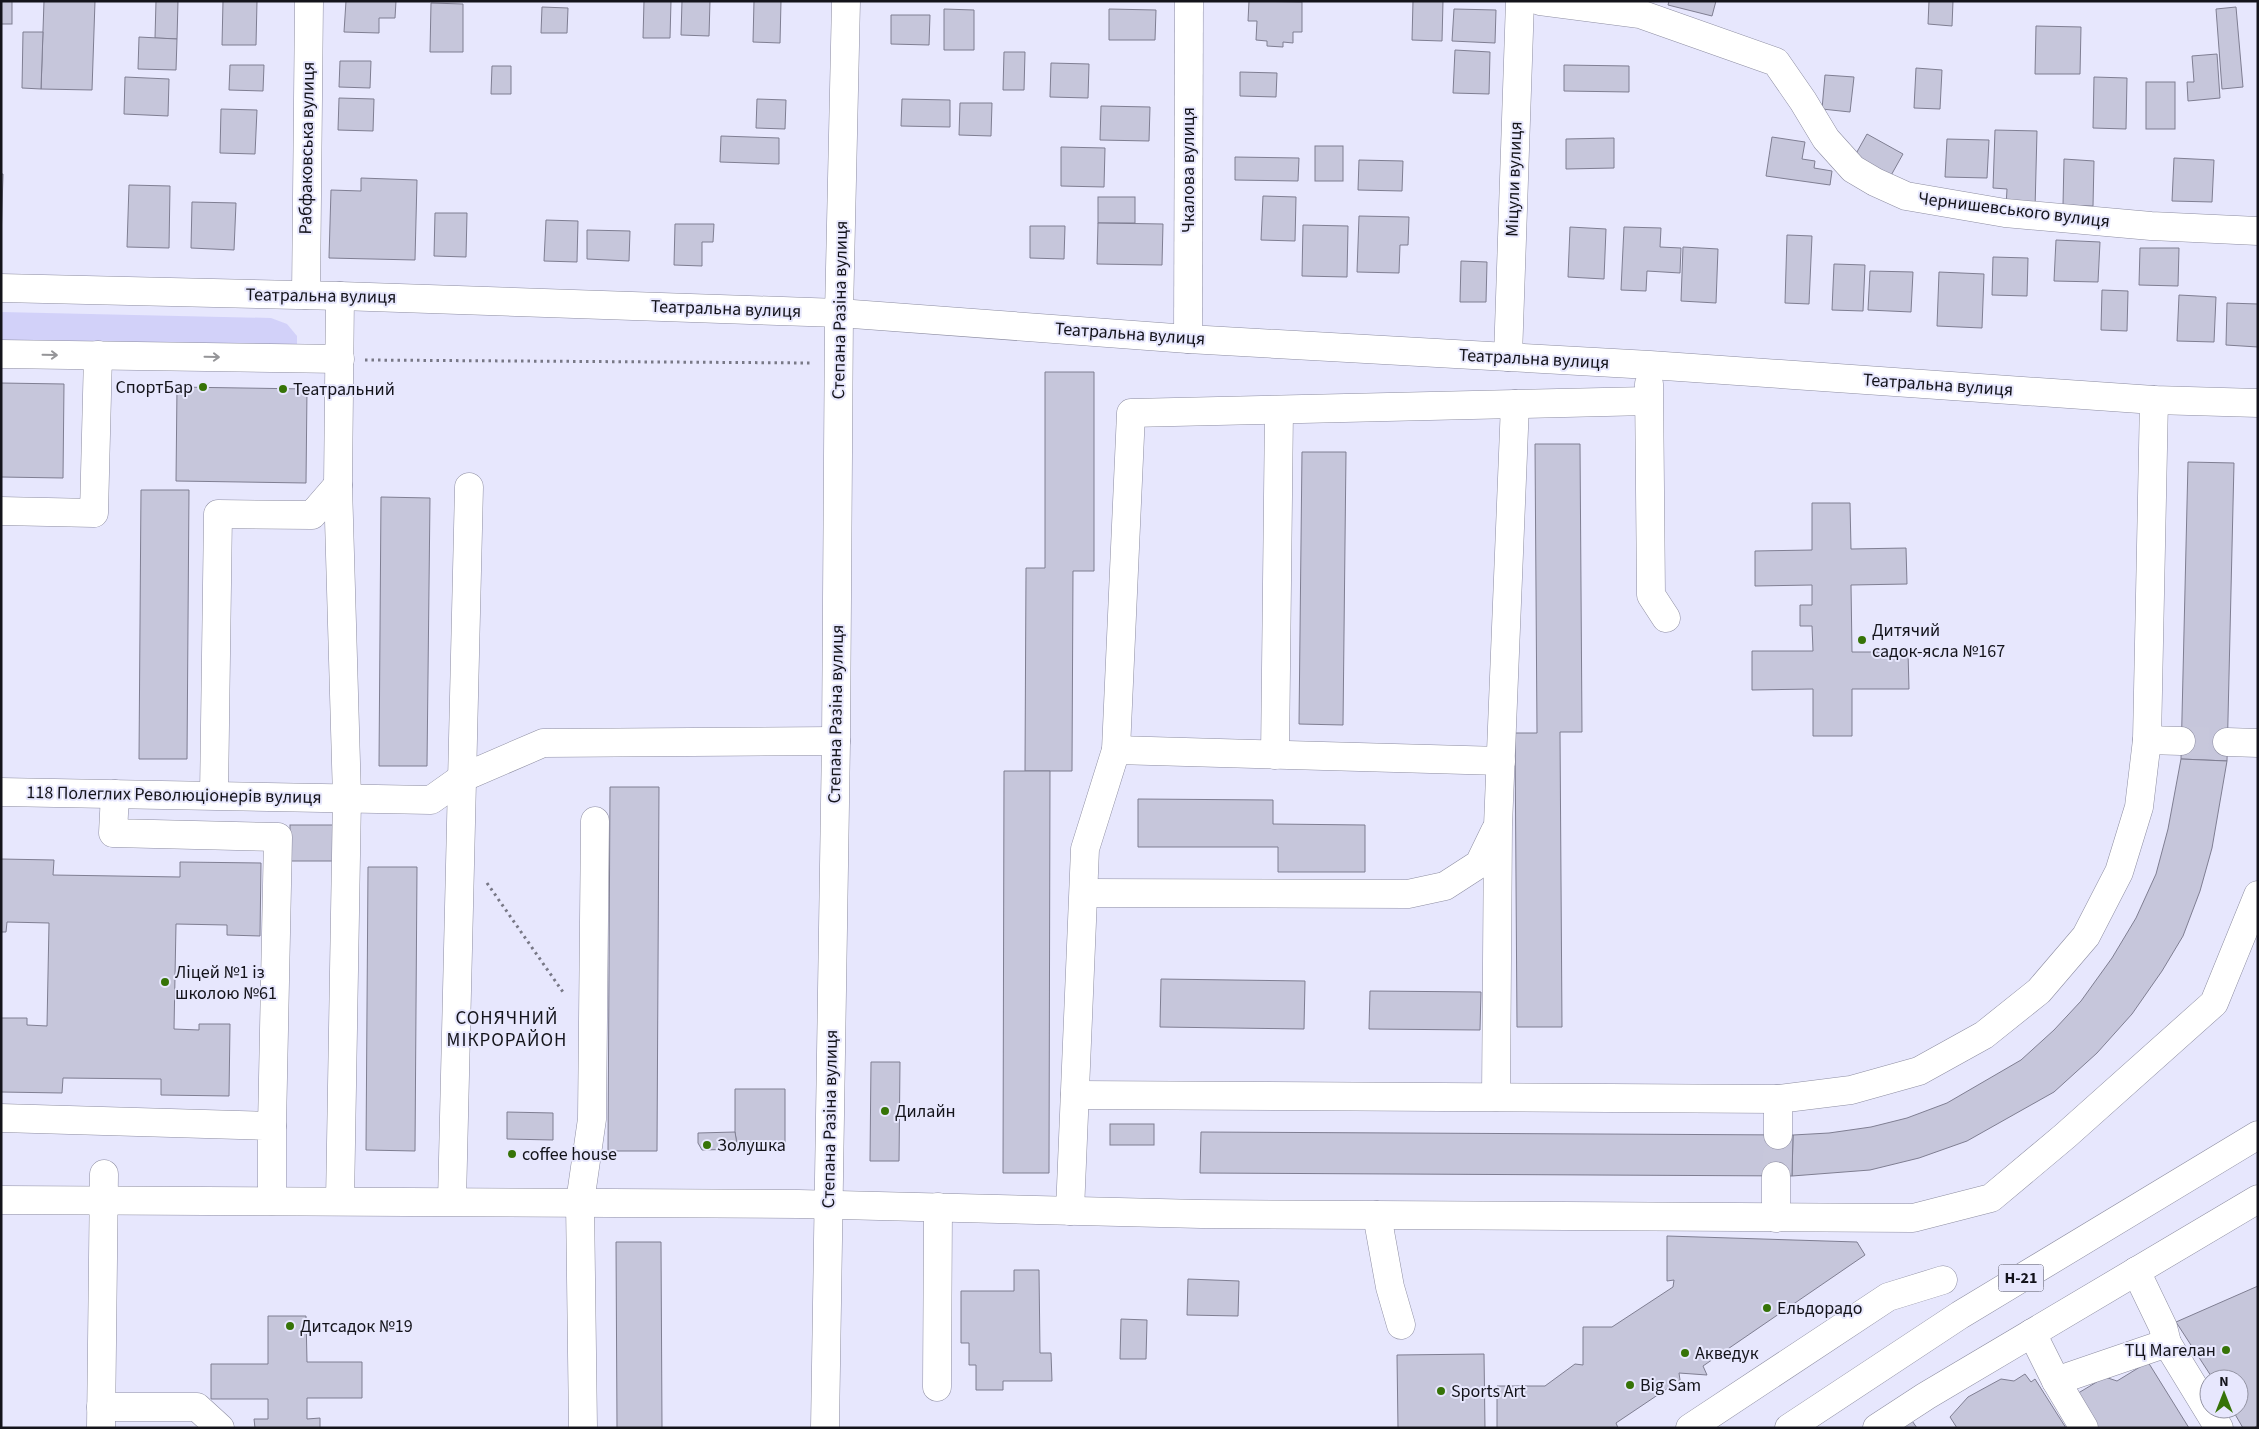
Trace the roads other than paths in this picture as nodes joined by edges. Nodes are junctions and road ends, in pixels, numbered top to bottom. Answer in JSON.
{"nodes":[{"id":1,"x":309,"y":1,"type":"edge"},
{"id":2,"x":846,"y":1,"type":"edge"},
{"id":3,"x":1189,"y":1,"type":"edge"},
{"id":4,"x":1520,"y":1,"type":"edge"},
{"id":5,"x":1540,"y":1,"type":"edge"},
{"id":6,"x":2258,"y":231,"type":"edge"},
{"id":7,"x":1,"y":288,"type":"edge"},
{"id":8,"x":306,"y":295,"type":"junction"},
{"id":9,"x":340,"y":296,"type":"junction"},
{"id":10,"x":839,"y":313,"type":"junction"},
{"id":11,"x":1188,"y":338,"type":"junction"},
{"id":12,"x":1,"y":354,"type":"edge"},
{"id":13,"x":98,"y":355,"type":"junction"},
{"id":14,"x":1508,"y":357,"type":"junction"},
{"id":15,"x":340,"y":359,"type":"junction"},
{"id":16,"x":1650,"y":365,"type":"junction"},
{"id":17,"x":2154,"y":400,"type":"junction"},
{"id":18,"x":1648,"y":401,"type":"junction"},
{"id":19,"x":2258,"y":403,"type":"edge"},
{"id":20,"x":1515,"y":404,"type":"junction"},
{"id":21,"x":1279,"y":410,"type":"junction"},
{"id":22,"x":338,"y":485,"type":"junction"},
{"id":23,"x":469,"y":487,"type":"dead end"},
{"id":24,"x":1,"y":511,"type":"edge"},
{"id":25,"x":1666,"y":618,"type":"dead end"},
{"id":26,"x":2147,"y":740,"type":"junction"},
{"id":27,"x":836,"y":741,"type":"junction"},
{"id":28,"x":2181,"y":741,"type":"tunnel mouth"},
{"id":29,"x":2227,"y":742,"type":"tunnel mouth"},
{"id":30,"x":2258,"y":743,"type":"edge"},
{"id":31,"x":1116,"y":750,"type":"junction"},
{"id":32,"x":1274,"y":755,"type":"junction"},
{"id":33,"x":1501,"y":761,"type":"junction"},
{"id":34,"x":462,"y":778,"type":"junction"},
{"id":35,"x":1,"y":792,"type":"edge"},
{"id":36,"x":115,"y":794,"type":"junction"},
{"id":37,"x":214,"y":795,"type":"junction"},
{"id":38,"x":347,"y":798,"type":"junction"},
{"id":39,"x":595,"y":821,"type":"dead end"},
{"id":40,"x":1498,"y":826,"type":"junction"},
{"id":41,"x":1084,"y":893,"type":"junction"},
{"id":42,"x":2258,"y":895,"type":"edge"},
{"id":43,"x":1075,"y":1095,"type":"junction"},
{"id":44,"x":1496,"y":1098,"type":"junction"},
{"id":45,"x":1778,"y":1099,"type":"junction"},
{"id":46,"x":1,"y":1118,"type":"edge"},
{"id":47,"x":272,"y":1126,"type":"junction"},
{"id":48,"x":1778,"y":1135,"type":"tunnel mouth"},
{"id":49,"x":2258,"y":1135,"type":"edge"},
{"id":50,"x":104,"y":1174,"type":"dead end"},
{"id":51,"x":1776,"y":1176,"type":"tunnel mouth"},
{"id":52,"x":2258,"y":1199,"type":"edge"},
{"id":53,"x":1,"y":1200,"type":"edge"},
{"id":54,"x":103,"y":1201,"type":"junction"},
{"id":55,"x":272,"y":1201,"type":"junction"},
{"id":56,"x":340,"y":1201,"type":"junction"},
{"id":57,"x":452,"y":1201,"type":"junction"},
{"id":58,"x":580,"y":1202,"type":"junction"},
{"id":59,"x":829,"y":1204,"type":"junction"},
{"id":60,"x":938,"y":1207,"type":"junction"},
{"id":61,"x":1070,"y":1211,"type":"junction"},
{"id":62,"x":1377,"y":1215,"type":"junction"},
{"id":63,"x":1776,"y":1218,"type":"junction"},
{"id":64,"x":2136,"y":1271,"type":"junction"},
{"id":65,"x":1943,"y":1280,"type":"dead end"},
{"id":66,"x":1401,"y":1325,"type":"dead end"},
{"id":67,"x":2032,"y":1332,"type":"junction"},
{"id":68,"x":2167,"y":1343,"type":"junction"},
{"id":69,"x":2056,"y":1381,"type":"junction"},
{"id":70,"x":937,"y":1388,"type":"dead end"},
{"id":71,"x":101,"y":1418,"type":"edge"},
{"id":72,"x":220,"y":1428,"type":"edge"},
{"id":73,"x":583,"y":1428,"type":"edge"},
{"id":74,"x":825,"y":1428,"type":"edge"},
{"id":75,"x":1690,"y":1428,"type":"edge"},
{"id":76,"x":1789,"y":1428,"type":"edge"},
{"id":77,"x":1877,"y":1428,"type":"edge"},
{"id":78,"x":2084,"y":1428,"type":"edge"},
{"id":79,"x":2219,"y":1428,"type":"edge"}],
"edges":[{"from":1,"to":8,"type":"street","name":"Рабфаковська вулиця"},
{"from":2,"to":10,"type":"street","name":"Степана Разіна вулиця"},
{"from":3,"to":11,"type":"street","name":"Чкалова вулиця"},
{"from":4,"to":14,"type":"street","name":"Міцули вулиця"},
{"from":5,"to":6,"type":"street","name":"Чернишевського вулиця"},
{"from":7,"to":8,"type":"street","name":"Театральна вулиця"},
{"from":8,"to":9,"type":"street","name":"Театральна вулиця"},
{"from":9,"to":10,"type":"street","name":"Театральна вулиця"},
{"from":9,"to":15,"type":"street"},
{"from":10,"to":11,"type":"street","name":"Театральна вулиця"},
{"from":10,"to":27,"type":"street","name":"Степана Разіна вулиця"},
{"from":11,"to":14,"type":"street","name":"Театральна вулиця"},
{"from":12,"to":13,"type":"street","one_way":true},
{"from":13,"to":15,"type":"street","one_way":true},
{"from":13,"to":24,"type":"street"},
{"from":14,"to":16,"type":"street","name":"Театральна вулиця"},
{"from":15,"to":22,"type":"street"},
{"from":16,"to":17,"type":"street","name":"Театральна вулиця"},
{"from":16,"to":18,"type":"street"},
{"from":17,"to":19,"type":"street","name":"Театральна вулиця"},
{"from":17,"to":26,"type":"street"},
{"from":18,"to":20,"type":"street"},
{"from":18,"to":25,"type":"street"},
{"from":20,"to":21,"type":"street"},
{"from":20,"to":33,"type":"street"},
{"from":21,"to":31,"type":"street"},
{"from":21,"to":32,"type":"street"},
{"from":22,"to":37,"type":"street"},
{"from":22,"to":38,"type":"street"},
{"from":23,"to":34,"type":"street"},
{"from":26,"to":28,"type":"street"},
{"from":26,"to":45,"type":"street"},
{"from":27,"to":34,"type":"street","name":"118 Полеглих Революціонерів вулиця"},
{"from":27,"to":59,"type":"street","name":"Степана Разіна вулиця"},
{"from":29,"to":30,"type":"street"},
{"from":31,"to":32,"type":"street"},
{"from":31,"to":41,"type":"street"},
{"from":32,"to":33,"type":"street"},
{"from":33,"to":40,"type":"street"},
{"from":34,"to":38,"type":"street","name":"118 Полеглих Революціонерів вулиця"},
{"from":34,"to":57,"type":"street"},
{"from":35,"to":36,"type":"street","name":"118 Полеглих Революціонерів вулиця"},
{"from":36,"to":37,"type":"street","name":"118 Полеглих Революціонерів вулиця"},
{"from":36,"to":47,"type":"street"},
{"from":37,"to":38,"type":"street","name":"118 Полеглих Революціонерів вулиця"},
{"from":38,"to":56,"type":"street"},
{"from":39,"to":58,"type":"street"},
{"from":40,"to":41,"type":"street"},
{"from":40,"to":44,"type":"street"},
{"from":41,"to":43,"type":"street"},
{"from":42,"to":63,"type":"street"},
{"from":43,"to":44,"type":"street"},
{"from":43,"to":61,"type":"street"},
{"from":44,"to":45,"type":"street"},
{"from":45,"to":48,"type":"street"},
{"from":46,"to":47,"type":"street"},
{"from":47,"to":55,"type":"street"},
{"from":49,"to":76,"type":"street","number":"Н-21"},
{"from":50,"to":54,"type":"street"},
{"from":51,"to":63,"type":"street"},
{"from":52,"to":64,"type":"street"},
{"from":53,"to":54,"type":"street"},
{"from":54,"to":55,"type":"street"},
{"from":54,"to":71,"type":"street"},
{"from":55,"to":56,"type":"street"},
{"from":56,"to":57,"type":"street"},
{"from":57,"to":58,"type":"street"},
{"from":58,"to":59,"type":"street"},
{"from":58,"to":73,"type":"street"},
{"from":59,"to":60,"type":"street"},
{"from":59,"to":74,"type":"street","name":"Степана Разіна вулиця"},
{"from":60,"to":61,"type":"street"},
{"from":60,"to":70,"type":"street"},
{"from":61,"to":62,"type":"street"},
{"from":62,"to":63,"type":"street"},
{"from":62,"to":66,"type":"street"},
{"from":64,"to":67,"type":"street"},
{"from":64,"to":68,"type":"street"},
{"from":65,"to":75,"type":"street"},
{"from":67,"to":69,"type":"street"},
{"from":67,"to":77,"type":"street"},
{"from":68,"to":69,"type":"street"},
{"from":68,"to":79,"type":"street"},
{"from":69,"to":78,"type":"street"},
{"from":71,"to":72,"type":"street"}]}
